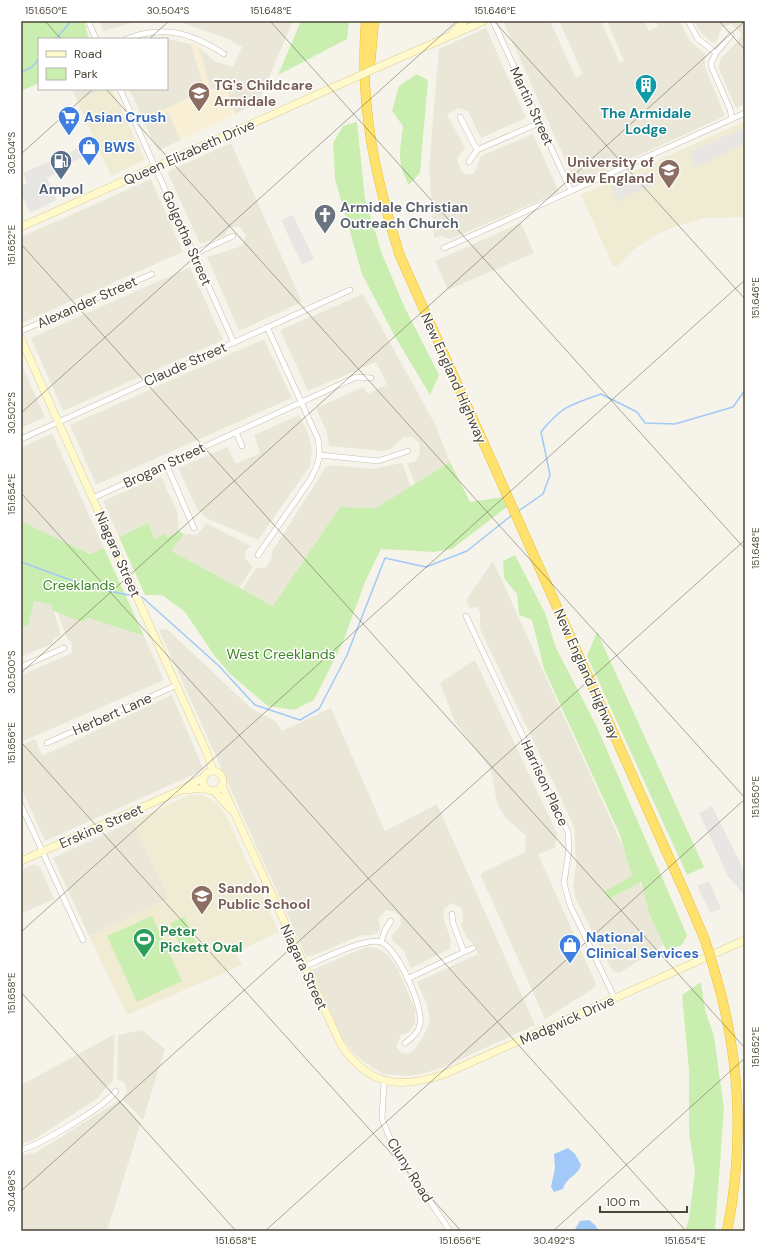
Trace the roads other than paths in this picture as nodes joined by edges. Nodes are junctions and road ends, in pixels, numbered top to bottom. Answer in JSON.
{"nodes":[{"id":1,"x":88,"y":21,"type":"edge"},
{"id":2,"x":366,"y":21,"type":"edge"},
{"id":3,"x":374,"y":21,"type":"edge"},
{"id":4,"x":466,"y":21,"type":"edge"},
{"id":5,"x":484,"y":21,"type":"edge"},
{"id":6,"x":493,"y":21,"type":"edge"},
{"id":7,"x":688,"y":21,"type":"edge"},
{"id":8,"x":732,"y":35,"type":"dead end"},
{"id":9,"x":444,"y":37,"type":"junction"},
{"id":10,"x":96,"y":38,"type":"edge"},
{"id":11,"x":130,"y":38,"type":"edge"},
{"id":12,"x":716,"y":53,"type":"junction"},
{"id":13,"x":224,"y":54,"type":"dead end"},
{"id":14,"x":120,"y":90,"type":"edge"},
{"id":15,"x":745,"y":113,"type":"edge"},
{"id":16,"x":460,"y":116,"type":"dead end"},
{"id":17,"x":732,"y":119,"type":"junction"},
{"id":18,"x":539,"y":123,"type":"junction"},
{"id":19,"x":370,"y":130,"type":"junction"},
{"id":20,"x":477,"y":150,"type":"junction"},
{"id":21,"x":469,"y":162,"type":"dead end"},
{"id":22,"x":156,"y":167,"type":"junction"},
{"id":23,"x":571,"y":191,"type":"junction"},
{"id":24,"x":21,"y":227,"type":"edge"},
{"id":25,"x":232,"y":236,"type":"dead end"},
{"id":26,"x":444,"y":248,"type":"dead end"},
{"id":27,"x":194,"y":254,"type":"junction"},
{"id":28,"x":152,"y":274,"type":"dead end"},
{"id":29,"x":350,"y":290,"type":"dead end"},
{"id":30,"x":267,"y":328,"type":"junction"},
{"id":31,"x":21,"y":331,"type":"edge"},
{"id":32,"x":21,"y":339,"type":"edge"},
{"id":33,"x":234,"y":343,"type":"junction"},
{"id":34,"x":371,"y":378,"type":"dead end"},
{"id":35,"x":303,"y":402,"type":"junction"},
{"id":36,"x":58,"y":422,"type":"junction"},
{"id":37,"x":236,"y":432,"type":"junction"},
{"id":38,"x":21,"y":439,"type":"edge"},
{"id":39,"x":242,"y":446,"type":"dead end"},
{"id":40,"x":408,"y":451,"type":"dead end"},
{"id":41,"x":320,"y":455,"type":"junction"},
{"id":42,"x":166,"y":464,"type":"junction"},
{"id":43,"x":92,"y":498,"type":"junction"},
{"id":44,"x":194,"y":528,"type":"dead end"},
{"id":45,"x":258,"y":555,"type":"dead end"},
{"id":46,"x":466,"y":616,"type":"dead end"},
{"id":47,"x":64,"y":648,"type":"dead end"},
{"id":48,"x":21,"y":667,"type":"edge"},
{"id":49,"x":177,"y":685,"type":"junction"},
{"id":50,"x":48,"y":743,"type":"dead end"},
{"id":51,"x":213,"y":771,"type":"junction"},
{"id":52,"x":204,"y":776,"type":"junction"},
{"id":53,"x":222,"y":786,"type":"junction"},
{"id":54,"x":206,"y":788,"type":"junction"},
{"id":55,"x":181,"y":790,"type":"junction"},
{"id":56,"x":214,"y":791,"type":"junction"},
{"id":57,"x":21,"y":805,"type":"edge"},
{"id":58,"x":234,"y":813,"type":"junction"},
{"id":59,"x":42,"y":852,"type":"junction"},
{"id":60,"x":21,"y":861,"type":"edge"},
{"id":61,"x":452,"y":914,"type":"dead end"},
{"id":62,"x":391,"y":921,"type":"dead end"},
{"id":63,"x":83,"y":940,"type":"dead end"},
{"id":64,"x":745,"y":940,"type":"edge"},
{"id":65,"x":381,"y":942,"type":"junction"},
{"id":66,"x":474,"y":948,"type":"dead end"},
{"id":67,"x":464,"y":952,"type":"junction"},
{"id":68,"x":304,"y":967,"type":"junction"},
{"id":69,"x":407,"y":979,"type":"junction"},
{"id":70,"x":614,"y":998,"type":"junction"},
{"id":71,"x":405,"y":1043,"type":"dead end"},
{"id":72,"x":384,"y":1081,"type":"junction"},
{"id":73,"x":116,"y":1091,"type":"dead end"},
{"id":74,"x":21,"y":1150,"type":"edge"},
{"id":75,"x":450,"y":1231,"type":"edge"},
{"id":76,"x":727,"y":1231,"type":"edge"}],
"edges":[{"from":1,"to":10,"type":"street"},
{"from":2,"to":19,"type":"highway","name":"New England Highway"},
{"from":3,"to":19,"type":"highway","name":"New England Highway"},
{"from":4,"to":9,"type":"street","name":"Queen Elizabeth Drive"},
{"from":5,"to":9,"type":"street","name":"Queen Elizabeth Drive"},
{"from":6,"to":18,"type":"street","name":"Martin Street"},
{"from":7,"to":12,"type":"street"},
{"from":8,"to":12,"type":"street"},
{"from":9,"to":22,"type":"street","name":"Queen Elizabeth Drive","bridge":true},
{"from":11,"to":13,"type":"street"},
{"from":12,"to":17,"type":"street"},
{"from":14,"to":22,"type":"street","name":"Golgotha Street"},
{"from":15,"to":17,"type":"street"},
{"from":16,"to":20,"type":"street"},
{"from":17,"to":23,"type":"street"},
{"from":18,"to":20,"type":"street"},
{"from":18,"to":23,"type":"street","name":"Martin Street"},
{"from":19,"to":76,"type":"highway","name":"New England Highway","bridge":true},
{"from":20,"to":21,"type":"street"},
{"from":22,"to":24,"type":"street","name":"Queen Elizabeth Drive"},
{"from":22,"to":27,"type":"street","name":"Golgotha Street"},
{"from":23,"to":26,"type":"street"},
{"from":25,"to":27,"type":"street"},
{"from":27,"to":33,"type":"street","name":"Golgotha Street"},
{"from":28,"to":31,"type":"street","name":"Alexander Street"},
{"from":29,"to":30,"type":"street","name":"Claude Street"},
{"from":30,"to":33,"type":"street","name":"Claude Street"},
{"from":30,"to":35,"type":"street"},
{"from":32,"to":36,"type":"street","name":"Niagara Street"},
{"from":33,"to":36,"type":"street","name":"Claude Street"},
{"from":34,"to":35,"type":"street","name":"Brogan Street"},
{"from":35,"to":37,"type":"street","name":"Brogan Street"},
{"from":35,"to":41,"type":"street"},
{"from":36,"to":38,"type":"street","name":"Claude Street"},
{"from":36,"to":43,"type":"street","name":"Niagara Street"},
{"from":37,"to":39,"type":"street"},
{"from":37,"to":42,"type":"street","name":"Brogan Street"},
{"from":40,"to":41,"type":"street"},
{"from":41,"to":45,"type":"street"},
{"from":42,"to":43,"type":"street","name":"Brogan Street"},
{"from":42,"to":44,"type":"street"},
{"from":43,"to":49,"type":"street","name":"Niagara Street"},
{"from":46,"to":70,"type":"street","name":"Harrison Place"},
{"from":47,"to":48,"type":"street"},
{"from":49,"to":50,"type":"street","name":"Herbert Lane"},
{"from":49,"to":51,"type":"street","name":"Niagara Street"},
{"from":51,"to":52,"type":"street"},
{"from":51,"to":53,"type":"street"},
{"from":52,"to":54,"type":"street"},
{"from":52,"to":55,"type":"street","name":"Erskine Street"},
{"from":53,"to":56,"type":"street"},
{"from":53,"to":58,"type":"street","name":"Niagara Street"},
{"from":54,"to":55,"type":"street","name":"Erskine Street"},
{"from":54,"to":56,"type":"street"},
{"from":55,"to":59,"type":"street","name":"Erskine Street"},
{"from":56,"to":58,"type":"street","name":"Niagara Street"},
{"from":57,"to":59,"type":"street"},
{"from":58,"to":68,"type":"street","name":"Niagara Street"},
{"from":59,"to":60,"type":"street","name":"Erskine Street"},
{"from":59,"to":63,"type":"street"},
{"from":61,"to":67,"type":"street"},
{"from":62,"to":65,"type":"street"},
{"from":64,"to":70,"type":"street","name":"Madgwick Drive"},
{"from":65,"to":68,"type":"street"},
{"from":65,"to":69,"type":"street"},
{"from":66,"to":67,"type":"street"},
{"from":67,"to":69,"type":"street"},
{"from":68,"to":72,"type":"street","name":"Niagara Street"},
{"from":69,"to":71,"type":"street"},
{"from":70,"to":72,"type":"street","name":"Madgwick Drive"},
{"from":72,"to":75,"type":"street","name":"Cluny Road"},
{"from":73,"to":74,"type":"street"}]}
